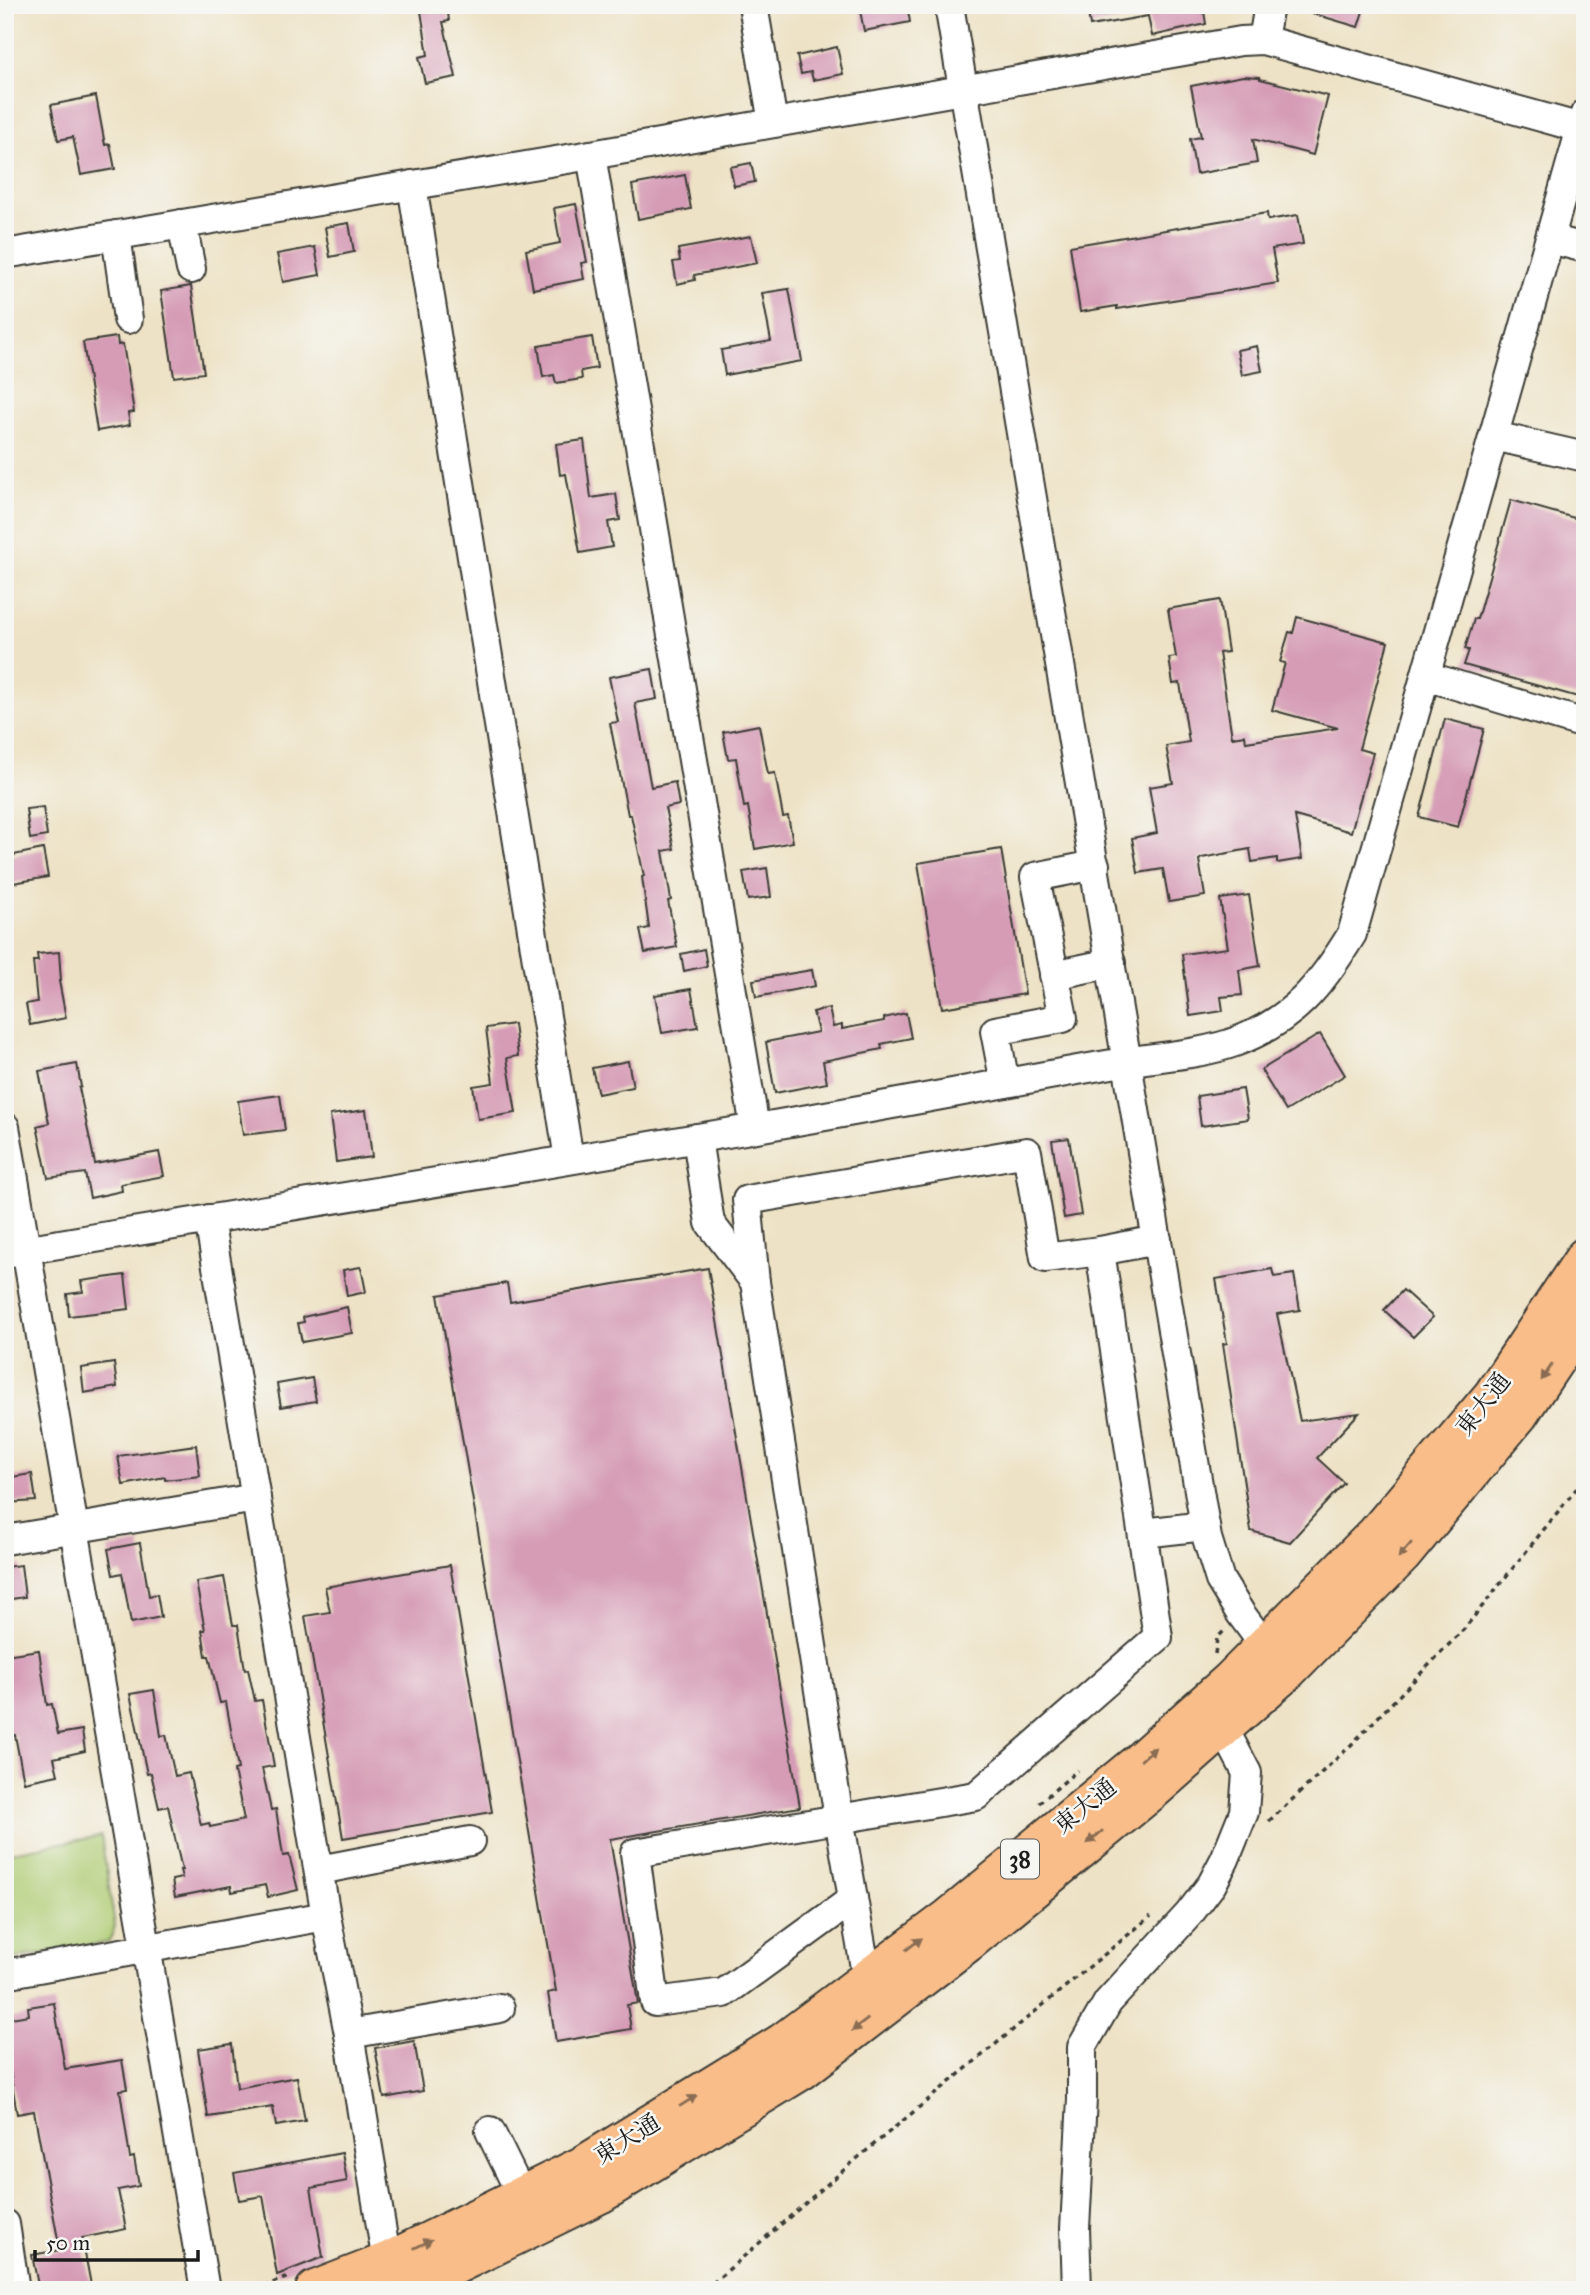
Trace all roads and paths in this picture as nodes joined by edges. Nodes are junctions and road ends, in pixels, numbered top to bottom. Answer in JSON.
{"nodes":[{"id":1,"x":752,"y":5,"type":"edge"},
{"id":2,"x":949,"y":5,"type":"edge"},
{"id":3,"x":1269,"y":5,"type":"edge"},
{"id":4,"x":1263,"y":40,"type":"junction"},
{"id":5,"x":964,"y":90,"type":"junction"},
{"id":6,"x":1583,"y":121,"type":"edge"},
{"id":7,"x":773,"y":123,"type":"junction"},
{"id":8,"x":591,"y":155,"type":"junction"},
{"id":9,"x":412,"y":185,"type":"junction"},
{"id":10,"x":182,"y":224,"type":"junction"},
{"id":11,"x":116,"y":235,"type":"junction"},
{"id":12,"x":1549,"y":239,"type":"junction"},
{"id":13,"x":1585,"y":248,"type":"edge"},
{"id":14,"x":5,"y":254,"type":"edge"},
{"id":15,"x":191,"y":269,"type":"dead end"},
{"id":16,"x":128,"y":319,"type":"dead end"},
{"id":17,"x":1494,"y":436,"type":"junction"},
{"id":18,"x":1585,"y":457,"type":"edge"},
{"id":19,"x":1426,"y":676,"type":"junction"},
{"id":20,"x":1585,"y":724,"type":"edge"},
{"id":21,"x":1094,"y":865,"type":"junction"},
{"id":22,"x":1111,"y":963,"type":"junction"},
{"id":23,"x":1054,"y":975,"type":"junction"},
{"id":24,"x":1128,"y":1061,"type":"junction"},
{"id":25,"x":1005,"y":1083,"type":"junction"},
{"id":26,"x":5,"y":1127,"type":"edge"},
{"id":27,"x":755,"y":1129,"type":"junction"},
{"id":28,"x":697,"y":1138,"type":"junction"},
{"id":29,"x":569,"y":1159,"type":"junction"},
{"id":30,"x":209,"y":1219,"type":"junction"},
{"id":31,"x":1157,"y":1240,"type":"junction"},
{"id":32,"x":1100,"y":1251,"type":"junction"},
{"id":33,"x":16,"y":1252,"type":"edge"},
{"id":34,"x":1585,"y":1257,"type":"edge"},
{"id":35,"x":755,"y":1282,"type":"junction"},
{"id":36,"x":1585,"y":1315,"type":"edge"},
{"id":37,"x":1585,"y":1478,"type":"edge"},
{"id":38,"x":256,"y":1498,"type":"junction"},
{"id":39,"x":1205,"y":1526,"type":"junction"},
{"id":40,"x":74,"y":1527,"type":"junction"},
{"id":41,"x":1143,"y":1533,"type":"junction"},
{"id":42,"x":5,"y":1540,"type":"edge"},
{"id":43,"x":1241,"y":1614,"type":"junction"},
{"id":44,"x":1275,"y":1660,"type":"junction"},
{"id":45,"x":1213,"y":1666,"type":"dead end"},
{"id":46,"x":1224,"y":1729,"type":"junction"},
{"id":47,"x":1078,"y":1770,"type":"dead end"},
{"id":48,"x":1037,"y":1805,"type":"dead end"},
{"id":49,"x":839,"y":1818,"type":"junction"},
{"id":50,"x":1266,"y":1823,"type":"dead end"},
{"id":51,"x":470,"y":1841,"type":"dead end"},
{"id":52,"x":319,"y":1870,"type":"junction"},
{"id":53,"x":853,"y":1899,"type":"junction"},
{"id":54,"x":1154,"y":1914,"type":"dead end"},
{"id":55,"x":326,"y":1916,"type":"junction"},
{"id":56,"x":145,"y":1950,"type":"junction"},
{"id":57,"x":5,"y":1974,"type":"edge"},
{"id":58,"x":867,"y":1979,"type":"junction"},
{"id":59,"x":500,"y":2008,"type":"dead end"},
{"id":60,"x":349,"y":2034,"type":"junction"},
{"id":61,"x":490,"y":2131,"type":"dead end"},
{"id":62,"x":522,"y":2196,"type":"junction"},
{"id":63,"x":5,"y":2224,"type":"edge"},
{"id":64,"x":397,"y":2280,"type":"edge"},
{"id":65,"x":302,"y":2283,"type":"edge"},
{"id":66,"x":15,"y":2290,"type":"edge"},
{"id":67,"x":205,"y":2290,"type":"edge"},
{"id":68,"x":254,"y":2290,"type":"edge"},
{"id":69,"x":705,"y":2290,"type":"edge"},
{"id":70,"x":1077,"y":2290,"type":"edge"}],
"edges":[{"from":1,"to":7,"type":"street"},
{"from":2,"to":5,"type":"street"},
{"from":3,"to":4,"type":"street"},
{"from":4,"to":5,"type":"street"},
{"from":4,"to":6,"type":"street"},
{"from":5,"to":7,"type":"street"},
{"from":5,"to":21,"type":"street"},
{"from":6,"to":12,"type":"street"},
{"from":7,"to":8,"type":"street"},
{"from":8,"to":9,"type":"street"},
{"from":8,"to":27,"type":"street"},
{"from":9,"to":10,"type":"street"},
{"from":9,"to":29,"type":"street"},
{"from":10,"to":11,"type":"street"},
{"from":10,"to":15,"type":"street"},
{"from":11,"to":14,"type":"street"},
{"from":11,"to":16,"type":"street"},
{"from":12,"to":13,"type":"street"},
{"from":12,"to":17,"type":"street"},
{"from":17,"to":18,"type":"street"},
{"from":17,"to":19,"type":"street"},
{"from":19,"to":20,"type":"street"},
{"from":19,"to":24,"type":"street"},
{"from":21,"to":22,"type":"street"},
{"from":21,"to":23,"type":"street"},
{"from":22,"to":23,"type":"street"},
{"from":22,"to":24,"type":"street"},
{"from":23,"to":25,"type":"street"},
{"from":24,"to":25,"type":"street"},
{"from":24,"to":31,"type":"street"},
{"from":25,"to":27,"type":"street"},
{"from":26,"to":33,"type":"street"},
{"from":27,"to":28,"type":"street"},
{"from":28,"to":29,"type":"street"},
{"from":28,"to":35,"type":"street"},
{"from":29,"to":30,"type":"street"},
{"from":30,"to":33,"type":"street"},
{"from":30,"to":38,"type":"street"},
{"from":31,"to":32,"type":"street"},
{"from":31,"to":39,"type":"street"},
{"from":32,"to":35,"type":"street"},
{"from":32,"to":41,"type":"street"},
{"from":33,"to":40,"type":"street"},
{"from":34,"to":44,"type":"highway","name":"東大通","number":"38"},
{"from":35,"to":49,"type":"street"},
{"from":36,"to":44,"type":"highway","name":"東大通","number":"38","one_way":true},
{"from":37,"to":50,"type":"path"},
{"from":38,"to":40,"type":"street"},
{"from":38,"to":52,"type":"street"},
{"from":39,"to":41,"type":"street"},
{"from":39,"to":43,"type":"street"},
{"from":40,"to":42,"type":"street"},
{"from":40,"to":56,"type":"street"},
{"from":41,"to":49,"type":"street"},
{"from":43,"to":44,"type":"street"},
{"from":43,"to":45,"type":"path"},
{"from":44,"to":46,"type":"highway","name":"東大通","number":"38"},
{"from":58,"to":44,"type":"highway","name":"東大通","number":"38","one_way":true},
{"from":46,"to":64,"type":"highway","name":"東大通","number":"38","one_way":true},
{"from":46,"to":70,"type":"street"},
{"from":47,"to":48,"type":"path"},
{"from":49,"to":53,"type":"street"},
{"from":49,"to":53,"type":"street"},
{"from":51,"to":52,"type":"street"},
{"from":52,"to":55,"type":"street"},
{"from":53,"to":58,"type":"street"},
{"from":54,"to":69,"type":"path"},
{"from":55,"to":56,"type":"street"},
{"from":55,"to":60,"type":"street"},
{"from":56,"to":57,"type":"street"},
{"from":56,"to":67,"type":"street"},
{"from":62,"to":58,"type":"highway","name":"東大通","number":"38","one_way":true},
{"from":59,"to":60,"type":"street"},
{"from":60,"to":64,"type":"street"},
{"from":61,"to":62,"type":"street"},
{"from":64,"to":62,"type":"highway","name":"東大通","number":"38","one_way":true},
{"from":63,"to":66,"type":"street"},
{"from":64,"to":65,"type":"highway","name":"東大通","number":"38"},
{"from":65,"to":68,"type":"path"}]}
